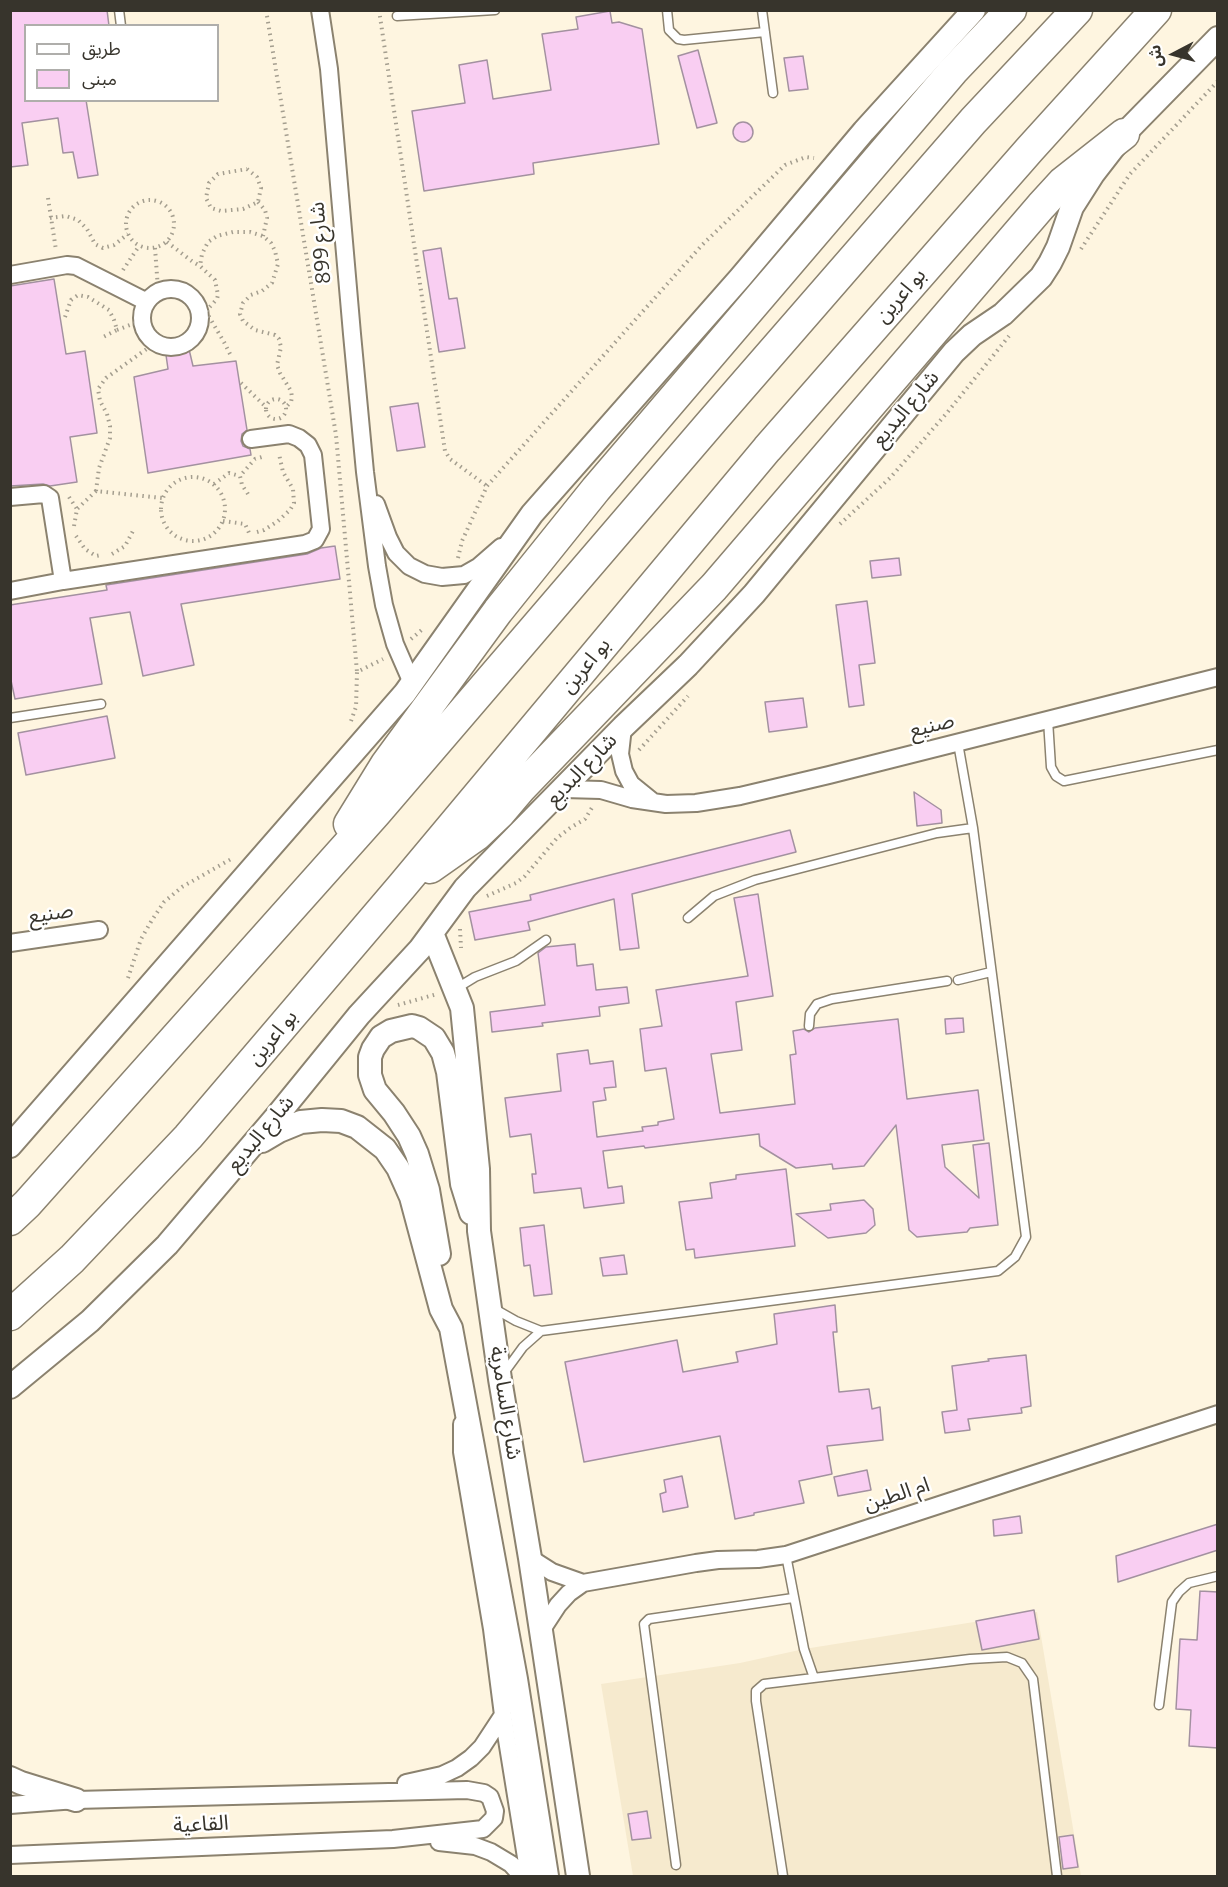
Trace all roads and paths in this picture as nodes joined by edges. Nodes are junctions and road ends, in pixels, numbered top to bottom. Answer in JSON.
{"nodes":[{"id":1,"x":266,"y":10,"type":"edge"},
{"id":2,"x":320,"y":10,"type":"edge"},
{"id":3,"x":379,"y":10,"type":"edge"},
{"id":4,"x":495,"y":10,"type":"edge"},
{"id":5,"x":667,"y":10,"type":"edge"},
{"id":6,"x":762,"y":10,"type":"edge"},
{"id":7,"x":974,"y":10,"type":"edge"},
{"id":8,"x":1011,"y":10,"type":"edge"},
{"id":9,"x":1077,"y":10,"type":"edge"},
{"id":10,"x":1156,"y":10,"type":"edge"},
{"id":11,"x":397,"y":16,"type":"dead end"},
{"id":12,"x":765,"y":32,"type":"junction"},
{"id":13,"x":1218,"y":38,"type":"edge"},
{"id":14,"x":773,"y":93,"type":"dead end"},
{"id":15,"x":1124,"y":134,"type":"junction"},
{"id":16,"x":839,"y":161,"type":"junction"},
{"id":17,"x":48,"y":198,"type":"dead end"},
{"id":18,"x":258,"y":202,"type":"junction"},
{"id":19,"x":50,"y":218,"type":"junction"},
{"id":20,"x":128,"y":234,"type":"junction"},
{"id":21,"x":263,"y":236,"type":"junction"},
{"id":22,"x":167,"y":242,"type":"junction"},
{"id":23,"x":140,"y":246,"type":"junction"},
{"id":24,"x":155,"y":248,"type":"junction"},
{"id":25,"x":55,"y":257,"type":"dead end"},
{"id":26,"x":200,"y":266,"type":"junction"},
{"id":27,"x":10,"y":275,"type":"edge"},
{"id":28,"x":113,"y":284,"type":"junction"},
{"id":29,"x":153,"y":297,"type":"junction"},
{"id":30,"x":64,"y":317,"type":"dead end"},
{"id":31,"x":143,"y":320,"type":"junction"},
{"id":32,"x":117,"y":330,"type":"junction"},
{"id":33,"x":103,"y":337,"type":"dead end"},
{"id":34,"x":155,"y":343,"type":"junction"},
{"id":35,"x":230,"y":354,"type":"dead end"},
{"id":36,"x":241,"y":383,"type":"dead end"},
{"id":37,"x":266,"y":406,"type":"junction"},
{"id":38,"x":287,"y":406,"type":"junction"},
{"id":39,"x":289,"y":434,"type":"junction"},
{"id":40,"x":251,"y":439,"type":"dead end"},
{"id":41,"x":279,"y":454,"type":"junction"},
{"id":42,"x":272,"y":455,"type":"dead end"},
{"id":43,"x":264,"y":456,"type":"dead end"},
{"id":44,"x":366,"y":472,"type":"junction"},
{"id":45,"x":240,"y":476,"type":"junction"},
{"id":46,"x":214,"y":484,"type":"junction"},
{"id":47,"x":487,"y":486,"type":"junction"},
{"id":48,"x":96,"y":491,"type":"junction"},
{"id":49,"x":248,"y":494,"type":"dead end"},
{"id":50,"x":10,"y":496,"type":"edge"},
{"id":51,"x":162,"y":498,"type":"junction"},
{"id":52,"x":134,"y":530,"type":"dead end"},
{"id":53,"x":520,"y":530,"type":"junction"},
{"id":54,"x":250,"y":533,"type":"dead end"},
{"id":55,"x":454,"y":576,"type":"junction"},
{"id":56,"x":63,"y":581,"type":"junction"},
{"id":57,"x":10,"y":591,"type":"edge"},
{"id":58,"x":424,"y":628,"type":"dead end"},
{"id":59,"x":398,"y":651,"type":"junction"},
{"id":60,"x":357,"y":672,"type":"junction"},
{"id":61,"x":1218,"y":677,"type":"edge"},
{"id":62,"x":412,"y":683,"type":"junction"},
{"id":63,"x":101,"y":704,"type":"dead end"},
{"id":64,"x":10,"y":718,"type":"edge"},
{"id":65,"x":1048,"y":720,"type":"junction"},
{"id":66,"x":350,"y":723,"type":"dead end"},
{"id":67,"x":623,"y":727,"type":"junction"},
{"id":68,"x":958,"y":742,"type":"junction"},
{"id":69,"x":1218,"y":750,"type":"edge"},
{"id":70,"x":564,"y":789,"type":"junction"},
{"id":71,"x":655,"y":803,"type":"junction"},
{"id":72,"x":973,"y":828,"type":"junction"},
{"id":73,"x":239,"y":854,"type":"dead end"},
{"id":74,"x":332,"y":862,"type":"junction"},
{"id":75,"x":402,"y":886,"type":"junction"},
{"id":76,"x":688,"y":918,"type":"dead end"},
{"id":77,"x":99,"y":930,"type":"dead end"},
{"id":78,"x":432,"y":933,"type":"junction"},
{"id":79,"x":546,"y":940,"type":"dead end"},
{"id":80,"x":10,"y":943,"type":"edge"},
{"id":81,"x":991,"y":972,"type":"junction"},
{"id":82,"x":128,"y":980,"type":"dead end"},
{"id":83,"x":958,"y":980,"type":"dead end"},
{"id":84,"x":947,"y":981,"type":"dead end"},
{"id":85,"x":455,"y":988,"type":"junction"},
{"id":86,"x":359,"y":1015,"type":"junction"},
{"id":87,"x":809,"y":1026,"type":"dead end"},
{"id":88,"x":10,"y":1146,"type":"edge"},
{"id":89,"x":251,"y":1147,"type":"junction"},
{"id":90,"x":10,"y":1220,"type":"edge"},
{"id":91,"x":479,"y":1231,"type":"junction"},
{"id":92,"x":490,"y":1306,"type":"junction"},
{"id":93,"x":10,"y":1315,"type":"edge"},
{"id":94,"x":451,"y":1328,"type":"junction"},
{"id":95,"x":541,"y":1331,"type":"junction"},
{"id":96,"x":500,"y":1379,"type":"junction"},
{"id":97,"x":10,"y":1387,"type":"edge"},
{"id":98,"x":465,"y":1408,"type":"junction"},
{"id":99,"x":1218,"y":1414,"type":"edge"},
{"id":100,"x":786,"y":1555,"type":"junction"},
{"id":101,"x":530,"y":1558,"type":"junction"},
{"id":102,"x":1218,"y":1576,"type":"edge"},
{"id":103,"x":583,"y":1583,"type":"junction"},
{"id":104,"x":793,"y":1598,"type":"junction"},
{"id":105,"x":542,"y":1631,"type":"junction"},
{"id":106,"x":814,"y":1678,"type":"junction"},
{"id":107,"x":1159,"y":1705,"type":"dead end"},
{"id":108,"x":503,"y":1715,"type":"junction"},
{"id":109,"x":10,"y":1778,"type":"edge"},
{"id":110,"x":358,"y":1793,"type":"junction"},
{"id":111,"x":76,"y":1800,"type":"junction"},
{"id":112,"x":10,"y":1805,"type":"edge"},
{"id":113,"x":393,"y":1839,"type":"junction"},
{"id":114,"x":10,"y":1855,"type":"edge"},
{"id":115,"x":676,"y":1865,"type":"dead end"},
{"id":116,"x":522,"y":1876,"type":"edge"},
{"id":117,"x":529,"y":1876,"type":"edge"},
{"id":118,"x":547,"y":1876,"type":"edge"},
{"id":119,"x":578,"y":1876,"type":"edge"},
{"id":120,"x":783,"y":1876,"type":"edge"},
{"id":121,"x":1057,"y":1876,"type":"edge"}],
"edges":[{"from":1,"to":60,"type":"path"},
{"from":2,"to":44,"type":"street","name":"شارع 899"},
{"from":3,"to":47,"type":"path"},
{"from":4,"to":11,"type":"lane"},
{"from":5,"to":12,"type":"lane"},
{"from":6,"to":12,"type":"lane"},
{"from":7,"to":16,"type":"main road"},
{"from":8,"to":74,"type":"highway"},
{"from":9,"to":74,"type":"highway"},
{"from":10,"to":75,"type":"highway","name":"بو اعرين"},
{"from":12,"to":14,"type":"lane"},
{"from":13,"to":15,"type":"main road"},
{"from":15,"to":67,"type":"main road","name":"شارع البديع"},
{"from":15,"to":75,"type":"highway"},
{"from":16,"to":47,"type":"path"},
{"from":16,"to":53,"type":"main road"},
{"from":17,"to":19,"type":"path"},
{"from":18,"to":18,"type":"path"},
{"from":18,"to":21,"type":"path"},
{"from":19,"to":20,"type":"path"},
{"from":19,"to":25,"type":"path"},
{"from":20,"to":22,"type":"path"},
{"from":20,"to":23,"type":"path"},
{"from":21,"to":26,"type":"path"},
{"from":21,"to":38,"type":"path"},
{"from":22,"to":24,"type":"path"},
{"from":22,"to":26,"type":"path"},
{"from":23,"to":24,"type":"path"},
{"from":23,"to":28,"type":"path"},
{"from":24,"to":29,"type":"path"},
{"from":26,"to":35,"type":"path"},
{"from":27,"to":28,"type":"street"},
{"from":28,"to":29,"type":"street"},
{"from":29,"to":31,"type":"street"},
{"from":29,"to":34,"type":"street"},
{"from":30,"to":32,"type":"path"},
{"from":31,"to":32,"type":"path"},
{"from":31,"to":34,"type":"street"},
{"from":32,"to":33,"type":"path"},
{"from":34,"to":48,"type":"path"},
{"from":36,"to":37,"type":"path"},
{"from":37,"to":38,"type":"path"},
{"from":37,"to":38,"type":"path"},
{"from":39,"to":40,"type":"street"},
{"from":39,"to":41,"type":"path"},
{"from":39,"to":56,"type":"street"},
{"from":41,"to":42,"type":"path"},
{"from":41,"to":54,"type":"path"},
{"from":43,"to":45,"type":"path"},
{"from":44,"to":55,"type":"street","name":"شارع 899"},
{"from":44,"to":59,"type":"street","name":"شارع 899"},
{"from":45,"to":46,"type":"path"},
{"from":45,"to":49,"type":"path"},
{"from":46,"to":51,"type":"path"},
{"from":46,"to":51,"type":"path"},
{"from":47,"to":55,"type":"path"},
{"from":48,"to":51,"type":"path"},
{"from":48,"to":52,"type":"path"},
{"from":50,"to":56,"type":"street"},
{"from":53,"to":55,"type":"street","name":"شارع 899"},
{"from":53,"to":62,"type":"main road"},
{"from":56,"to":57,"type":"street"},
{"from":58,"to":59,"type":"path"},
{"from":59,"to":60,"type":"path"},
{"from":59,"to":62,"type":"street","name":"شارع 899"},
{"from":60,"to":66,"type":"path"},
{"from":61,"to":65,"type":"street","name":"صنيع"},
{"from":62,"to":88,"type":"main road"},
{"from":63,"to":64,"type":"lane"},
{"from":65,"to":68,"type":"street","name":"صنيع"},
{"from":65,"to":69,"type":"lane"},
{"from":67,"to":70,"type":"main road","name":"شارع البديع"},
{"from":67,"to":71,"type":"street"},
{"from":68,"to":71,"type":"street","name":"صنيع"},
{"from":68,"to":72,"type":"lane"},
{"from":70,"to":71,"type":"street","name":"صنيع"},
{"from":70,"to":78,"type":"main road","name":"شارع البديع"},
{"from":72,"to":76,"type":"lane"},
{"from":72,"to":81,"type":"lane"},
{"from":73,"to":82,"type":"path"},
{"from":74,"to":90,"type":"highway"},
{"from":75,"to":93,"type":"highway","name":"بو اعرين"},
{"from":77,"to":80,"type":"street","name":"صنيع"},
{"from":78,"to":85,"type":"main road","name":"شارع السامرية"},
{"from":78,"to":86,"type":"main road","name":"شارع البديع"},
{"from":79,"to":85,"type":"lane"},
{"from":81,"to":83,"type":"lane"},
{"from":81,"to":95,"type":"lane"},
{"from":84,"to":87,"type":"lane"},
{"from":85,"to":86,"type":"path"},
{"from":85,"to":91,"type":"main road","name":"شارع السامرية"},
{"from":86,"to":89,"type":"main road","name":"شارع البديع"},
{"from":89,"to":94,"type":"main road","name":"شارع السامرية"},
{"from":89,"to":97,"type":"main road","name":"شارع البديع"},
{"from":91,"to":92,"type":"main road","name":"شارع السامرية"},
{"from":91,"to":94,"type":"main road"},
{"from":92,"to":95,"type":"lane"},
{"from":92,"to":96,"type":"main road","name":"شارع السامرية"},
{"from":94,"to":98,"type":"main road","name":"شارع السامرية"},
{"from":95,"to":96,"type":"lane"},
{"from":96,"to":101,"type":"main road","name":"شارع السامرية"},
{"from":98,"to":108,"type":"street","name":"شارع السامرية"},
{"from":98,"to":118,"type":"main road","name":"شارع السامرية"},
{"from":99,"to":100,"type":"street","name":"ام الطين"},
{"from":100,"to":103,"type":"street","name":"ام الطين"},
{"from":100,"to":104,"type":"lane"},
{"from":101,"to":103,"type":"street","name":"ام الطين"},
{"from":101,"to":105,"type":"main road","name":"شارع السامرية"},
{"from":102,"to":107,"type":"lane"},
{"from":103,"to":105,"type":"street"},
{"from":104,"to":106,"type":"lane"},
{"from":104,"to":115,"type":"lane"},
{"from":105,"to":119,"type":"main road","name":"شارع السامرية"},
{"from":106,"to":120,"type":"lane"},
{"from":106,"to":121,"type":"lane"},
{"from":108,"to":110,"type":"street","name":"القاعية"},
{"from":108,"to":117,"type":"street","name":"شارع السامرية"},
{"from":109,"to":111,"type":"main road"},
{"from":110,"to":111,"type":"street","name":"القاعية"},
{"from":110,"to":113,"type":"street","name":"القاعية"},
{"from":111,"to":112,"type":"street","name":"القاعية"},
{"from":113,"to":114,"type":"street","name":"القاعية"},
{"from":113,"to":116,"type":"street","name":"القاعية"}]}
